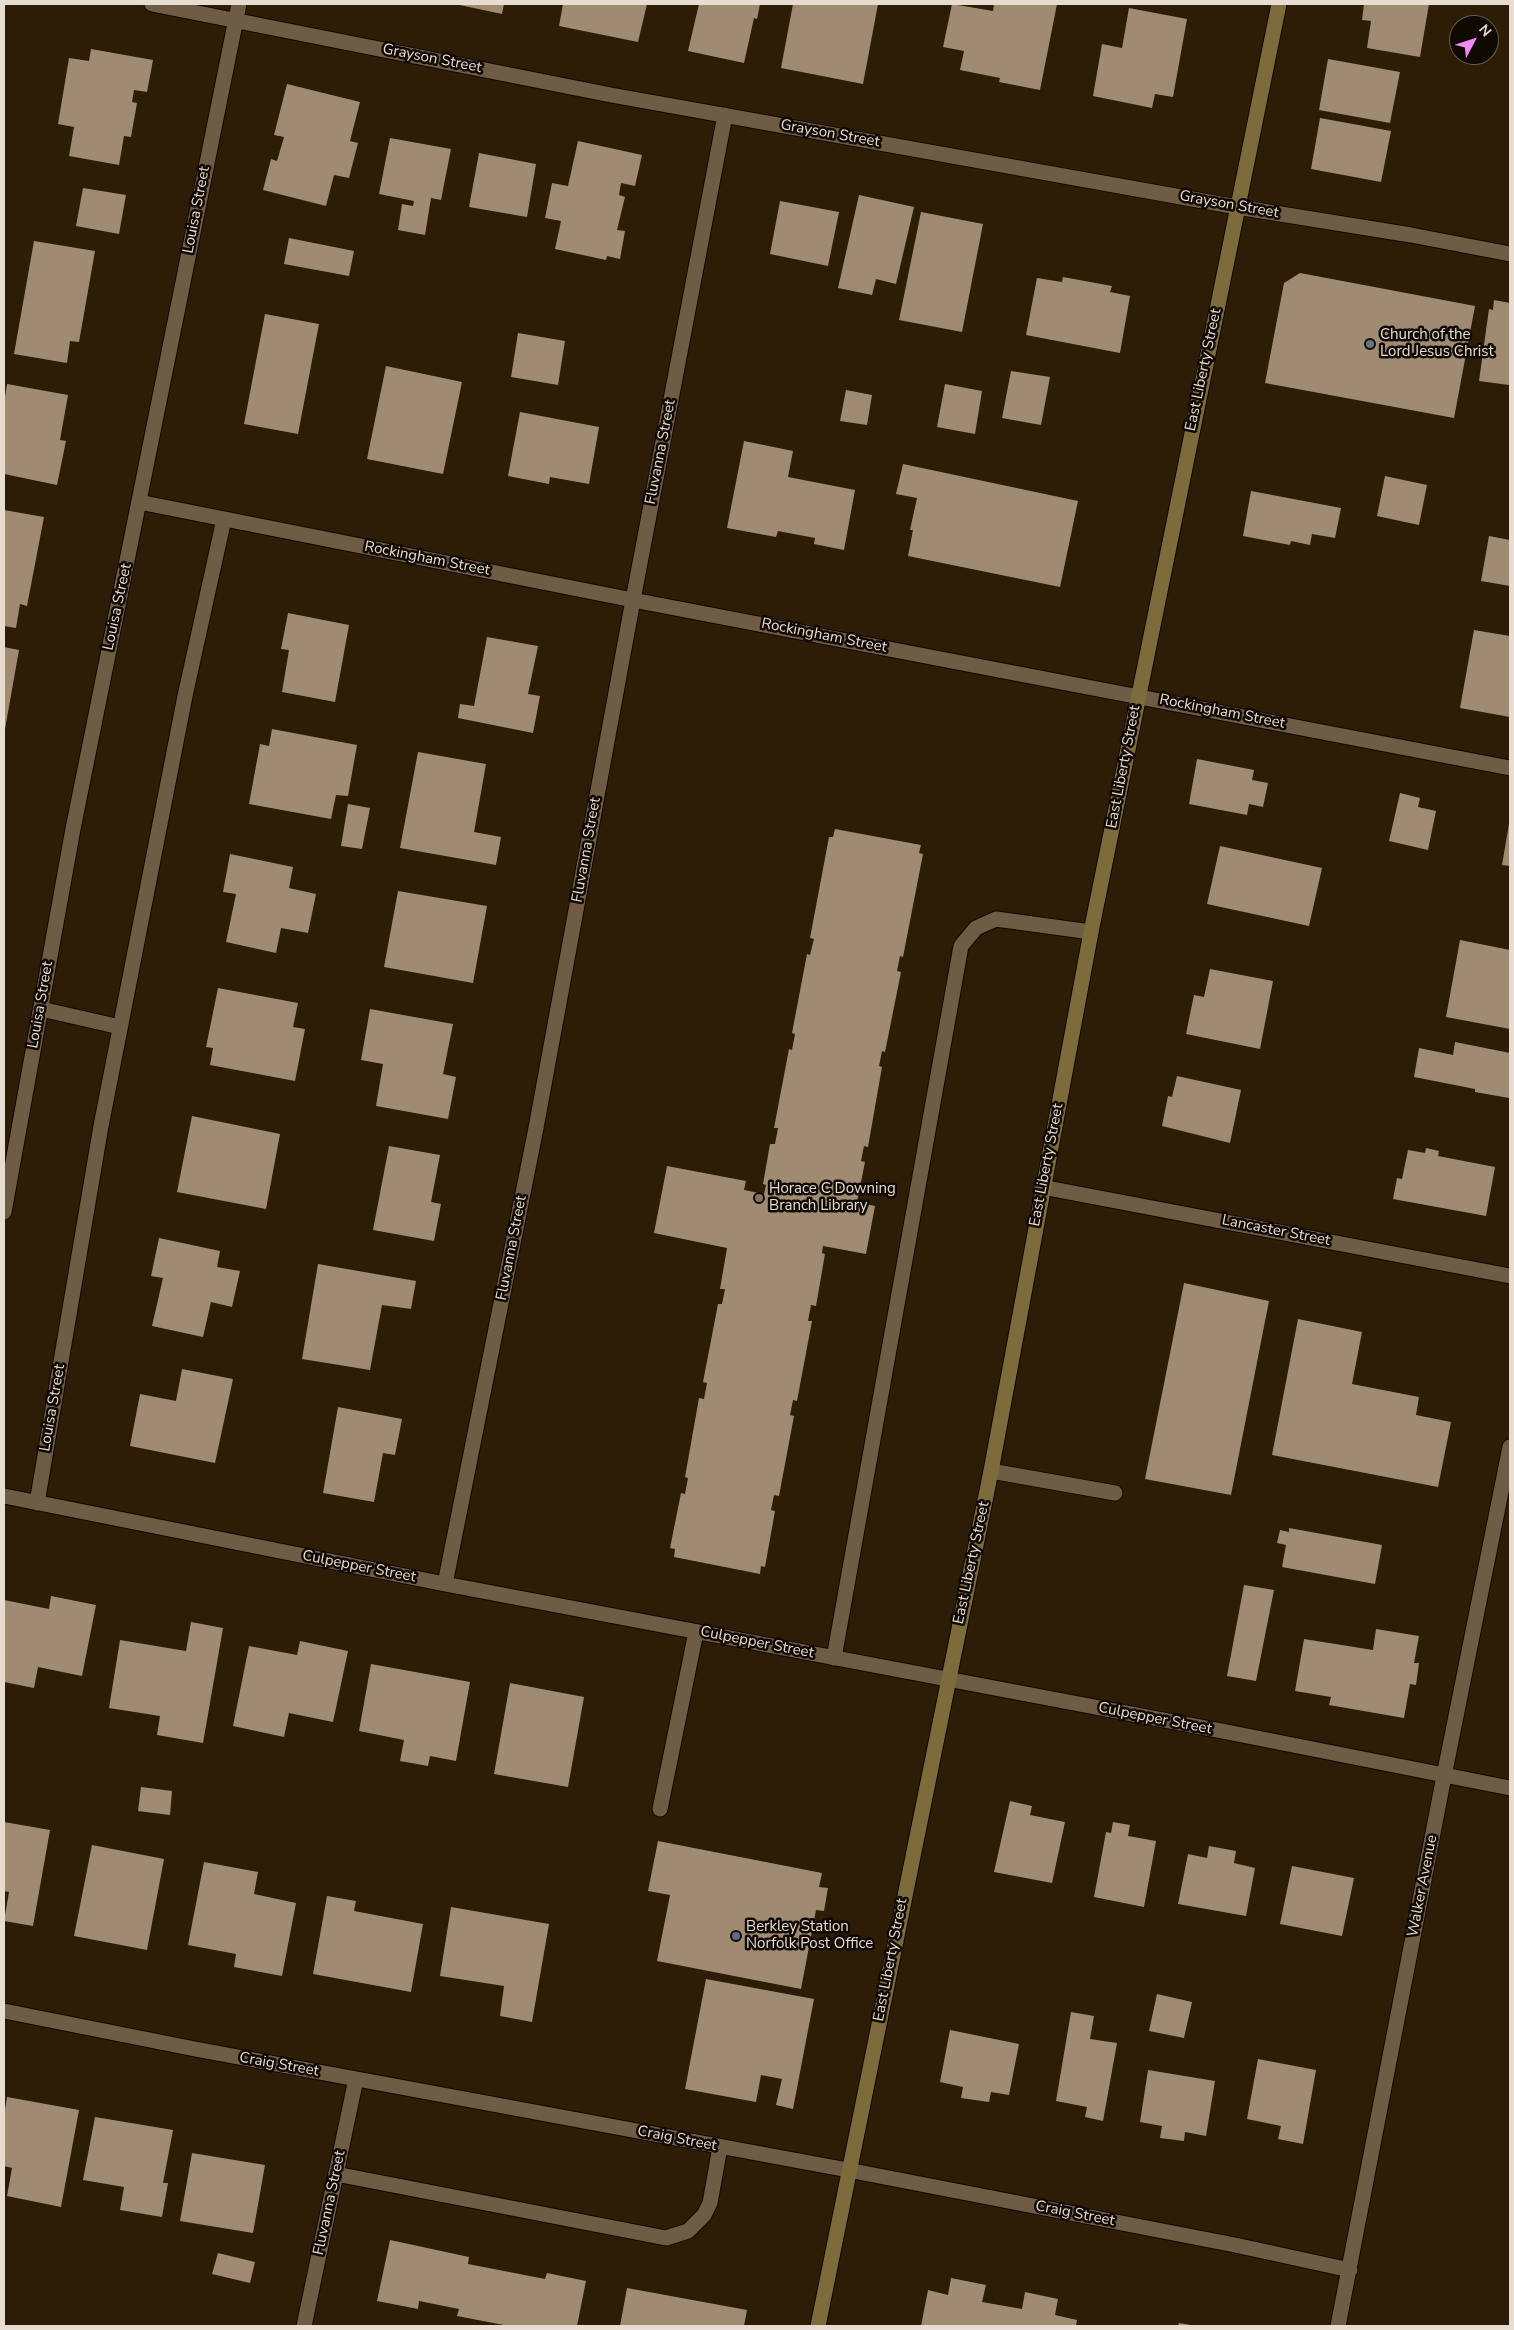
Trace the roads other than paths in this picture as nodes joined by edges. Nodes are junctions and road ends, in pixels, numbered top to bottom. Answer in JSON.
{"nodes":[{"id":1,"x":152,"y":4,"type":"edge"},
{"id":2,"x":238,"y":4,"type":"edge"},
{"id":3,"x":1279,"y":4,"type":"edge"},
{"id":4,"x":235,"y":20,"type":"junction"},
{"id":5,"x":725,"y":115,"type":"junction"},
{"id":6,"x":1237,"y":207,"type":"junction"},
{"id":7,"x":1510,"y":254,"type":"edge"},
{"id":8,"x":139,"y":502,"type":"junction"},
{"id":9,"x":224,"y":518,"type":"junction"},
{"id":10,"x":632,"y":600,"type":"junction"},
{"id":11,"x":1138,"y":696,"type":"junction"},
{"id":12,"x":1510,"y":768,"type":"edge"},
{"id":13,"x":1090,"y":932,"type":"junction"},
{"id":14,"x":41,"y":1009,"type":"junction"},
{"id":15,"x":120,"y":1027,"type":"junction"},
{"id":16,"x":1042,"y":1187,"type":"junction"},
{"id":17,"x":4,"y":1212,"type":"edge"},
{"id":18,"x":1510,"y":1276,"type":"edge"},
{"id":19,"x":1510,"y":1446,"type":"edge"},
{"id":20,"x":991,"y":1471,"type":"junction"},
{"id":21,"x":1115,"y":1493,"type":"dead end"},
{"id":22,"x":4,"y":1496,"type":"edge"},
{"id":23,"x":37,"y":1503,"type":"junction"},
{"id":24,"x":445,"y":1584,"type":"junction"},
{"id":25,"x":696,"y":1632,"type":"junction"},
{"id":26,"x":834,"y":1658,"type":"junction"},
{"id":27,"x":948,"y":1679,"type":"junction"},
{"id":28,"x":1444,"y":1776,"type":"junction"},
{"id":29,"x":1510,"y":1788,"type":"edge"},
{"id":30,"x":660,"y":1809,"type":"dead end"},
{"id":31,"x":4,"y":2011,"type":"edge"},
{"id":32,"x":356,"y":2079,"type":"junction"},
{"id":33,"x":720,"y":2147,"type":"junction"},
{"id":34,"x":848,"y":2170,"type":"junction"},
{"id":35,"x":336,"y":2174,"type":"junction"},
{"id":36,"x":1350,"y":2270,"type":"junction"},
{"id":37,"x":304,"y":2326,"type":"edge"},
{"id":38,"x":818,"y":2326,"type":"edge"},
{"id":39,"x":1338,"y":2326,"type":"edge"}],
"edges":[{"from":1,"to":4,"type":"street","name":"Grayson Street"},
{"from":2,"to":4,"type":"street","name":"Louisa Street"},
{"from":3,"to":6,"type":"main road","name":"East Liberty Street"},
{"from":4,"to":5,"type":"street","name":"Grayson Street"},
{"from":4,"to":8,"type":"street","name":"Louisa Street"},
{"from":5,"to":6,"type":"street","name":"Grayson Street"},
{"from":5,"to":10,"type":"street","name":"Fluvanna Street"},
{"from":6,"to":7,"type":"street","name":"Grayson Street"},
{"from":6,"to":11,"type":"main road","name":"East Liberty Street"},
{"from":8,"to":9,"type":"street","name":"Rockingham Street"},
{"from":8,"to":14,"type":"street","name":"Louisa Street"},
{"from":9,"to":10,"type":"street","name":"Rockingham Street"},
{"from":9,"to":15,"type":"street","name":"Louisa Street"},
{"from":10,"to":11,"type":"street","name":"Rockingham Street"},
{"from":10,"to":24,"type":"street","name":"Fluvanna Street"},
{"from":11,"to":12,"type":"street","name":"Rockingham Street"},
{"from":11,"to":13,"type":"main road","name":"East Liberty Street"},
{"from":13,"to":16,"type":"main road","name":"East Liberty Street"},
{"from":13,"to":26,"type":"street"},
{"from":14,"to":15,"type":"street"},
{"from":14,"to":17,"type":"street","name":"Louisa Street"},
{"from":15,"to":23,"type":"street","name":"Louisa Street"},
{"from":16,"to":18,"type":"street","name":"Lancaster Street"},
{"from":16,"to":20,"type":"main road","name":"East Liberty Street"},
{"from":19,"to":28,"type":"street","name":"Walker Avenue"},
{"from":20,"to":21,"type":"street"},
{"from":20,"to":27,"type":"main road","name":"East Liberty Street"},
{"from":22,"to":23,"type":"street","name":"Culpepper Street"},
{"from":23,"to":24,"type":"street","name":"Culpepper Street"},
{"from":24,"to":25,"type":"street","name":"Culpepper Street"},
{"from":25,"to":26,"type":"street","name":"Culpepper Street"},
{"from":25,"to":30,"type":"street"},
{"from":26,"to":27,"type":"street","name":"Culpepper Street"},
{"from":27,"to":28,"type":"street","name":"Culpepper Street"},
{"from":27,"to":34,"type":"main road","name":"East Liberty Street"},
{"from":28,"to":29,"type":"street","name":"Culpepper Street"},
{"from":28,"to":36,"type":"street","name":"Walker Avenue"},
{"from":31,"to":32,"type":"street","name":"Craig Street"},
{"from":32,"to":33,"type":"street","name":"Craig Street"},
{"from":32,"to":35,"type":"street","name":"Fluvanna Street"},
{"from":33,"to":34,"type":"street","name":"Craig Street"},
{"from":33,"to":35,"type":"street"},
{"from":34,"to":36,"type":"street","name":"Craig Street"},
{"from":34,"to":38,"type":"main road","name":"East Liberty Street"},
{"from":35,"to":37,"type":"street","name":"Fluvanna Street"},
{"from":36,"to":39,"type":"street","name":"Walker Avenue"}]}
